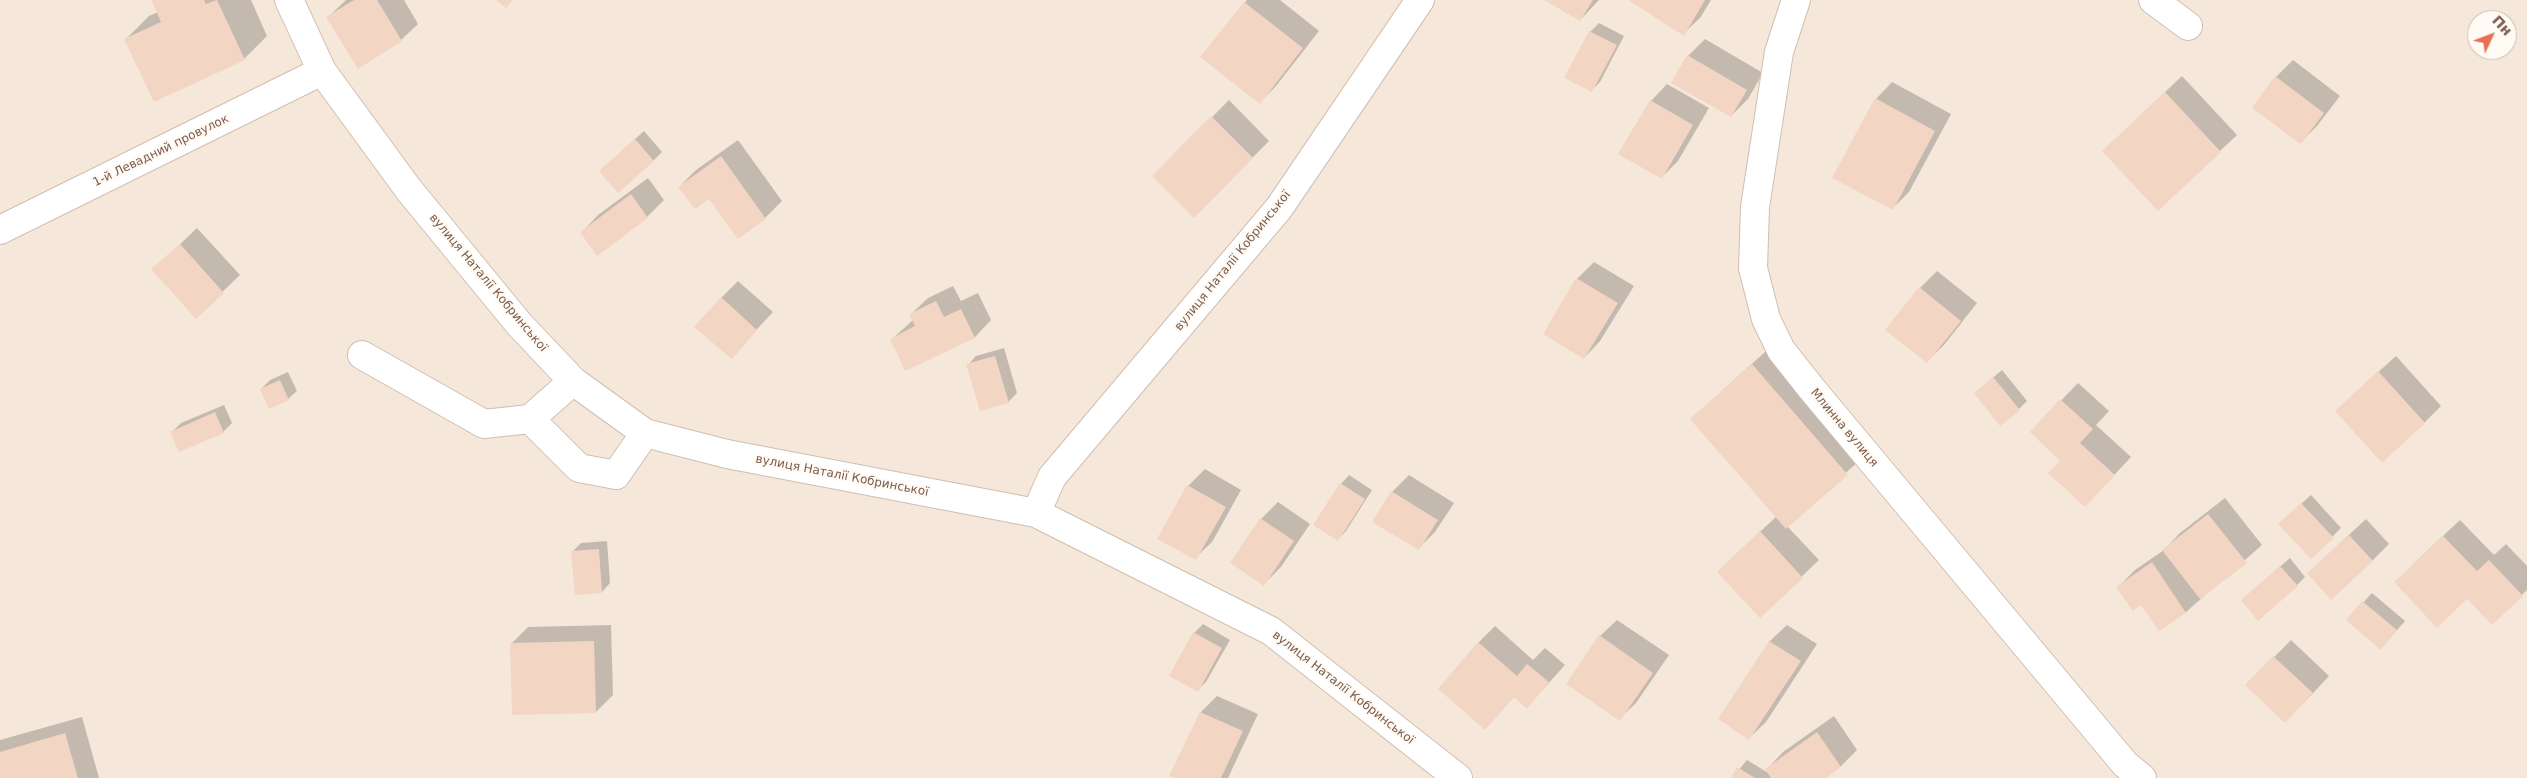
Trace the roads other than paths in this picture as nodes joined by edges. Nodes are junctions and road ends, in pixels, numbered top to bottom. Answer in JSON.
{"nodes":[{"id":1,"x":289,"y":0,"type":"edge"},
{"id":2,"x":1420,"y":0,"type":"edge"},
{"id":3,"x":1796,"y":0,"type":"edge"},
{"id":4,"x":2153,"y":0,"type":"edge"},
{"id":5,"x":2188,"y":26,"type":"dead end"},
{"id":6,"x":322,"y":72,"type":"junction"},
{"id":7,"x":0,"y":230,"type":"edge"},
{"id":8,"x":362,"y":355,"type":"dead end"},
{"id":9,"x":573,"y":381,"type":"junction"},
{"id":10,"x":530,"y":419,"type":"junction"},
{"id":11,"x":646,"y":433,"type":"junction"},
{"id":12,"x":1036,"y":513,"type":"junction"},
{"id":13,"x":2125,"y":773,"type":"edge"},
{"id":14,"x":1458,"y":778,"type":"edge"}],
"edges":[{"from":1,"to":6,"type":"street","name":"вулиця Наталії Кобринської"},
{"from":2,"to":12,"type":"street","name":"вулиця Наталії Кобринської"},
{"from":3,"to":13,"type":"street","name":"Млинна вулиця"},
{"from":4,"to":5,"type":"street"},
{"from":6,"to":7,"type":"street","name":"1-й Левадний провулок"},
{"from":6,"to":9,"type":"street","name":"вулиця Наталії Кобринської"},
{"from":8,"to":10,"type":"street"},
{"from":9,"to":10,"type":"street"},
{"from":9,"to":11,"type":"street","name":"вулиця Наталії Кобринської"},
{"from":10,"to":11,"type":"street"},
{"from":11,"to":12,"type":"street","name":"вулиця Наталії Кобринської"},
{"from":12,"to":14,"type":"street","name":"вулиця Наталії Кобринської"}]}
